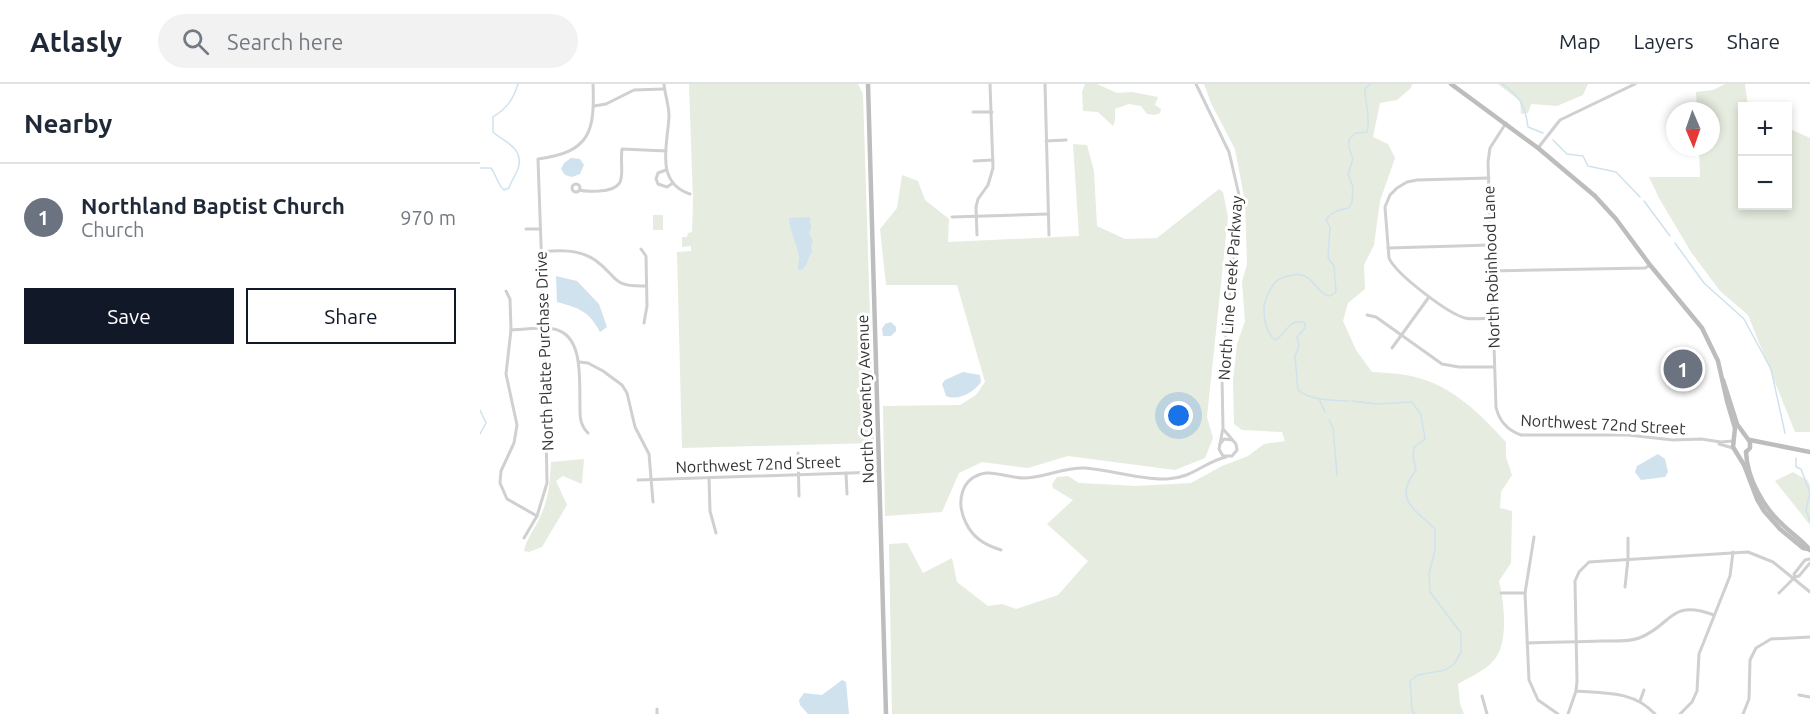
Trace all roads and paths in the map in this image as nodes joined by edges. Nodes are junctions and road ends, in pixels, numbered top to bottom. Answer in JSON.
{"nodes":[{"id":1,"x":593,"y":84,"type":"edge"},
{"id":2,"x":868,"y":84,"type":"edge"},
{"id":3,"x":990,"y":84,"type":"edge"},
{"id":4,"x":1045,"y":84,"type":"edge"},
{"id":5,"x":1196,"y":84,"type":"edge"},
{"id":6,"x":1451,"y":84,"type":"edge"},
{"id":7,"x":1635,"y":84,"type":"edge"},
{"id":8,"x":664,"y":86,"type":"edge"},
{"id":9,"x":594,"y":106,"type":"junction"},
{"id":10,"x":973,"y":112,"type":"dead end"},
{"id":11,"x":992,"y":112,"type":"junction"},
{"id":12,"x":1506,"y":123,"type":"junction"},
{"id":13,"x":1066,"y":140,"type":"dead end"},
{"id":14,"x":1046,"y":141,"type":"junction"},
{"id":15,"x":1538,"y":148,"type":"junction"},
{"id":16,"x":666,"y":151,"type":"junction"},
{"id":17,"x":993,"y":160,"type":"junction"},
{"id":18,"x":974,"y":161,"type":"dead end"},
{"id":19,"x":667,"y":170,"type":"junction"},
{"id":20,"x":1489,"y":178,"type":"junction"},
{"id":21,"x":673,"y":183,"type":"junction"},
{"id":22,"x":579,"y":190,"type":"dead end"},
{"id":23,"x":690,"y":194,"type":"dead end"},
{"id":24,"x":1048,"y":214,"type":"junction"},
{"id":25,"x":976,"y":216,"type":"junction"},
{"id":26,"x":952,"y":217,"type":"dead end"},
{"id":27,"x":526,"y":229,"type":"dead end"},
{"id":28,"x":540,"y":229,"type":"junction"},
{"id":29,"x":977,"y":235,"type":"dead end"},
{"id":30,"x":1049,"y":235,"type":"dead end"},
{"id":31,"x":1491,"y":245,"type":"junction"},
{"id":32,"x":1388,"y":248,"type":"junction"},
{"id":33,"x":641,"y":249,"type":"dead end"},
{"id":34,"x":541,"y":252,"type":"junction"},
{"id":35,"x":1650,"y":265,"type":"junction"},
{"id":36,"x":1491,"y":271,"type":"junction"},
{"id":37,"x":646,"y":286,"type":"junction"},
{"id":38,"x":506,"y":291,"type":"dead end"},
{"id":39,"x":1429,"y":297,"type":"junction"},
{"id":40,"x":1367,"y":315,"type":"dead end"},
{"id":41,"x":1493,"y":318,"type":"junction"},
{"id":42,"x":644,"y":322,"type":"dead end"},
{"id":43,"x":544,"y":328,"type":"junction"},
{"id":44,"x":512,"y":330,"type":"junction"},
{"id":45,"x":1401,"y":335,"type":"junction"},
{"id":46,"x":1392,"y":348,"type":"dead end"},
{"id":47,"x":579,"y":362,"type":"junction"},
{"id":48,"x":1494,"y":367,"type":"junction"},
{"id":49,"x":1722,"y":377,"type":"junction"},
{"id":50,"x":1498,"y":415,"type":"joint"},
{"id":51,"x":1223,"y":428,"type":"junction"},
{"id":52,"x":588,"y":433,"type":"dead end"},
{"id":53,"x":1745,"y":436,"type":"junction"},
{"id":54,"x":1232,"y":440,"type":"junction"},
{"id":55,"x":1733,"y":440,"type":"junction"},
{"id":56,"x":1715,"y":441,"type":"junction"},
{"id":57,"x":1750,"y":441,"type":"junction"},
{"id":58,"x":1772,"y":443,"type":"junction"},
{"id":59,"x":1220,"y":444,"type":"junction"},
{"id":60,"x":1219,"y":449,"type":"junction"},
{"id":61,"x":1735,"y":450,"type":"junction"},
{"id":62,"x":1748,"y":450,"type":"junction"},
{"id":63,"x":1810,"y":452,"type":"edge"},
{"id":64,"x":798,"y":453,"type":"dead end"},
{"id":65,"x":1226,"y":457,"type":"junction"},
{"id":66,"x":1213,"y":461,"type":"junction"},
{"id":67,"x":879,"y":472,"type":"junction"},
{"id":68,"x":846,"y":473,"type":"junction"},
{"id":69,"x":798,"y":474,"type":"junction"},
{"id":70,"x":709,"y":478,"type":"junction"},
{"id":71,"x":638,"y":480,"type":"dead end"},
{"id":72,"x":652,"y":480,"type":"junction"},
{"id":73,"x":847,"y":494,"type":"dead end"},
{"id":74,"x":799,"y":496,"type":"dead end"},
{"id":75,"x":653,"y":502,"type":"dead end"},
{"id":76,"x":537,"y":516,"type":"junction"},
{"id":77,"x":716,"y":533,"type":"dead end"},
{"id":78,"x":1534,"y":537,"type":"dead end"},
{"id":79,"x":524,"y":538,"type":"dead end"},
{"id":80,"x":1628,"y":538,"type":"dead end"},
{"id":81,"x":1001,"y":550,"type":"dead end"},
{"id":82,"x":1809,"y":550,"type":"edge"},
{"id":83,"x":1733,"y":552,"type":"junction"},
{"id":84,"x":1628,"y":559,"type":"junction"},
{"id":85,"x":1810,"y":561,"type":"edge"},
{"id":86,"x":1795,"y":578,"type":"junction"},
{"id":87,"x":1625,"y":587,"type":"dead end"},
{"id":88,"x":1779,"y":592,"type":"dead end"},
{"id":89,"x":1810,"y":592,"type":"edge"},
{"id":90,"x":1501,"y":593,"type":"dead end"},
{"id":91,"x":1525,"y":593,"type":"junction"},
{"id":92,"x":1714,"y":615,"type":"junction"},
{"id":93,"x":1810,"y":637,"type":"edge"},
{"id":94,"x":1577,"y":642,"type":"junction"},
{"id":95,"x":1527,"y":643,"type":"junction"},
{"id":96,"x":1644,"y":690,"type":"dead end"},
{"id":97,"x":1576,"y":691,"type":"junction"},
{"id":98,"x":1799,"y":694,"type":"dead end"},
{"id":99,"x":1482,"y":696,"type":"dead end"},
{"id":100,"x":1810,"y":697,"type":"edge"},
{"id":101,"x":1640,"y":701,"type":"junction"},
{"id":102,"x":886,"y":714,"type":"edge"},
{"id":103,"x":1487,"y":714,"type":"edge"},
{"id":104,"x":1558,"y":714,"type":"edge"},
{"id":105,"x":1568,"y":714,"type":"edge"},
{"id":106,"x":1655,"y":714,"type":"edge"},
{"id":107,"x":1680,"y":714,"type":"edge"},
{"id":108,"x":1743,"y":714,"type":"edge"}],
"edges":[{"from":1,"to":9,"type":"street"},
{"from":2,"to":67,"type":"main road","name":"North Coventry Avenue"},
{"from":3,"to":11,"type":"street"},
{"from":4,"to":14,"type":"street"},
{"from":5,"to":51,"type":"street","name":"North Line Creek Parkway"},
{"from":6,"to":12,"type":"main road"},
{"from":7,"to":15,"type":"street"},
{"from":8,"to":9,"type":"street"},
{"from":8,"to":16,"type":"street"},
{"from":9,"to":28,"type":"street","name":"North Platte Purchase Drive"},
{"from":10,"to":11,"type":"street"},
{"from":11,"to":17,"type":"street"},
{"from":12,"to":15,"type":"main road"},
{"from":12,"to":20,"type":"street","name":"North Robinhood Lane"},
{"from":13,"to":14,"type":"street"},
{"from":14,"to":24,"type":"street"},
{"from":15,"to":35,"type":"main road"},
{"from":16,"to":19,"type":"street"},
{"from":16,"to":22,"type":"street"},
{"from":17,"to":18,"type":"street"},
{"from":17,"to":25,"type":"street"},
{"from":19,"to":21,"type":"street"},
{"from":19,"to":21,"type":"street"},
{"from":20,"to":31,"type":"street","name":"North Robinhood Lane"},
{"from":20,"to":32,"type":"street"},
{"from":21,"to":23,"type":"street"},
{"from":24,"to":25,"type":"street"},
{"from":24,"to":30,"type":"street"},
{"from":25,"to":26,"type":"street"},
{"from":25,"to":29,"type":"street"},
{"from":27,"to":28,"type":"street"},
{"from":28,"to":34,"type":"street","name":"North Platte Purchase Drive"},
{"from":31,"to":32,"type":"street"},
{"from":31,"to":36,"type":"street","name":"North Robinhood Lane"},
{"from":32,"to":39,"type":"street"},
{"from":33,"to":37,"type":"street"},
{"from":34,"to":37,"type":"street"},
{"from":34,"to":43,"type":"street","name":"North Platte Purchase Drive"},
{"from":35,"to":36,"type":"street"},
{"from":35,"to":49,"type":"main road"},
{"from":36,"to":41,"type":"street","name":"North Robinhood Lane"},
{"from":37,"to":42,"type":"street"},
{"from":38,"to":44,"type":"street"},
{"from":39,"to":41,"type":"street"},
{"from":39,"to":45,"type":"street"},
{"from":40,"to":45,"type":"street"},
{"from":41,"to":48,"type":"street","name":"North Robinhood Lane"},
{"from":43,"to":44,"type":"street"},
{"from":43,"to":47,"type":"street"},
{"from":43,"to":76,"type":"street","name":"North Platte Purchase Drive"},
{"from":44,"to":76,"type":"street"},
{"from":45,"to":46,"type":"street"},
{"from":45,"to":48,"type":"street"},
{"from":47,"to":52,"type":"street"},
{"from":47,"to":72,"type":"street"},
{"from":48,"to":50,"type":"street","name":"North Robinhood Lane"},
{"from":49,"to":53,"type":"main road"},
{"from":49,"to":55,"type":"main road"},
{"from":50,"to":56,"type":"street","name":"Northwest 72nd Street"},
{"from":51,"to":54,"type":"street"},
{"from":51,"to":59,"type":"street","name":"North Line Creek Parkway"},
{"from":53,"to":55,"type":"main road"},
{"from":53,"to":57,"type":"main road"},
{"from":54,"to":59,"type":"street"},
{"from":54,"to":65,"type":"street"},
{"from":55,"to":56,"type":"street","name":"Northwest 72nd Street"},
{"from":55,"to":61,"type":"main road"},
{"from":56,"to":61,"type":"street","name":"Northwest 72nd Street"},
{"from":57,"to":58,"type":"main road"},
{"from":57,"to":62,"type":"main road"},
{"from":58,"to":62,"type":"main road"},
{"from":58,"to":63,"type":"main road"},
{"from":59,"to":60,"type":"street","name":"North Line Creek Parkway"},
{"from":60,"to":65,"type":"street"},
{"from":60,"to":66,"type":"street","name":"North Line Creek Parkway"},
{"from":61,"to":62,"type":"main road"},
{"from":61,"to":82,"type":"main road"},
{"from":62,"to":82,"type":"main road"},
{"from":64,"to":69,"type":"street"},
{"from":65,"to":66,"type":"street"},
{"from":66,"to":81,"type":"street"},
{"from":67,"to":68,"type":"street","name":"Northwest 72nd Street"},
{"from":67,"to":102,"type":"main road","name":"North Coventry Avenue"},
{"from":68,"to":69,"type":"street","name":"Northwest 72nd Street"},
{"from":68,"to":73,"type":"street"},
{"from":69,"to":70,"type":"street","name":"Northwest 72nd Street"},
{"from":69,"to":74,"type":"street"},
{"from":70,"to":72,"type":"street","name":"Northwest 72nd Street"},
{"from":70,"to":77,"type":"street"},
{"from":71,"to":72,"type":"street","name":"Northwest 72nd Street"},
{"from":72,"to":75,"type":"street"},
{"from":76,"to":79,"type":"street","name":"North Platte Purchase Drive"},
{"from":78,"to":91,"type":"street"},
{"from":80,"to":84,"type":"street"},
{"from":83,"to":84,"type":"street"},
{"from":83,"to":86,"type":"street"},
{"from":83,"to":92,"type":"street"},
{"from":84,"to":87,"type":"street"},
{"from":84,"to":94,"type":"street"},
{"from":85,"to":86,"type":"street"},
{"from":86,"to":88,"type":"street"},
{"from":86,"to":89,"type":"street"},
{"from":90,"to":91,"type":"street"},
{"from":91,"to":95,"type":"street"},
{"from":92,"to":94,"type":"street"},
{"from":92,"to":107,"type":"street"},
{"from":93,"to":108,"type":"street"},
{"from":94,"to":95,"type":"street"},
{"from":94,"to":97,"type":"street"},
{"from":95,"to":104,"type":"street"},
{"from":96,"to":101,"type":"street"},
{"from":97,"to":101,"type":"street"},
{"from":97,"to":105,"type":"street"},
{"from":98,"to":100,"type":"street"},
{"from":99,"to":103,"type":"street"},
{"from":101,"to":106,"type":"street"}]}
